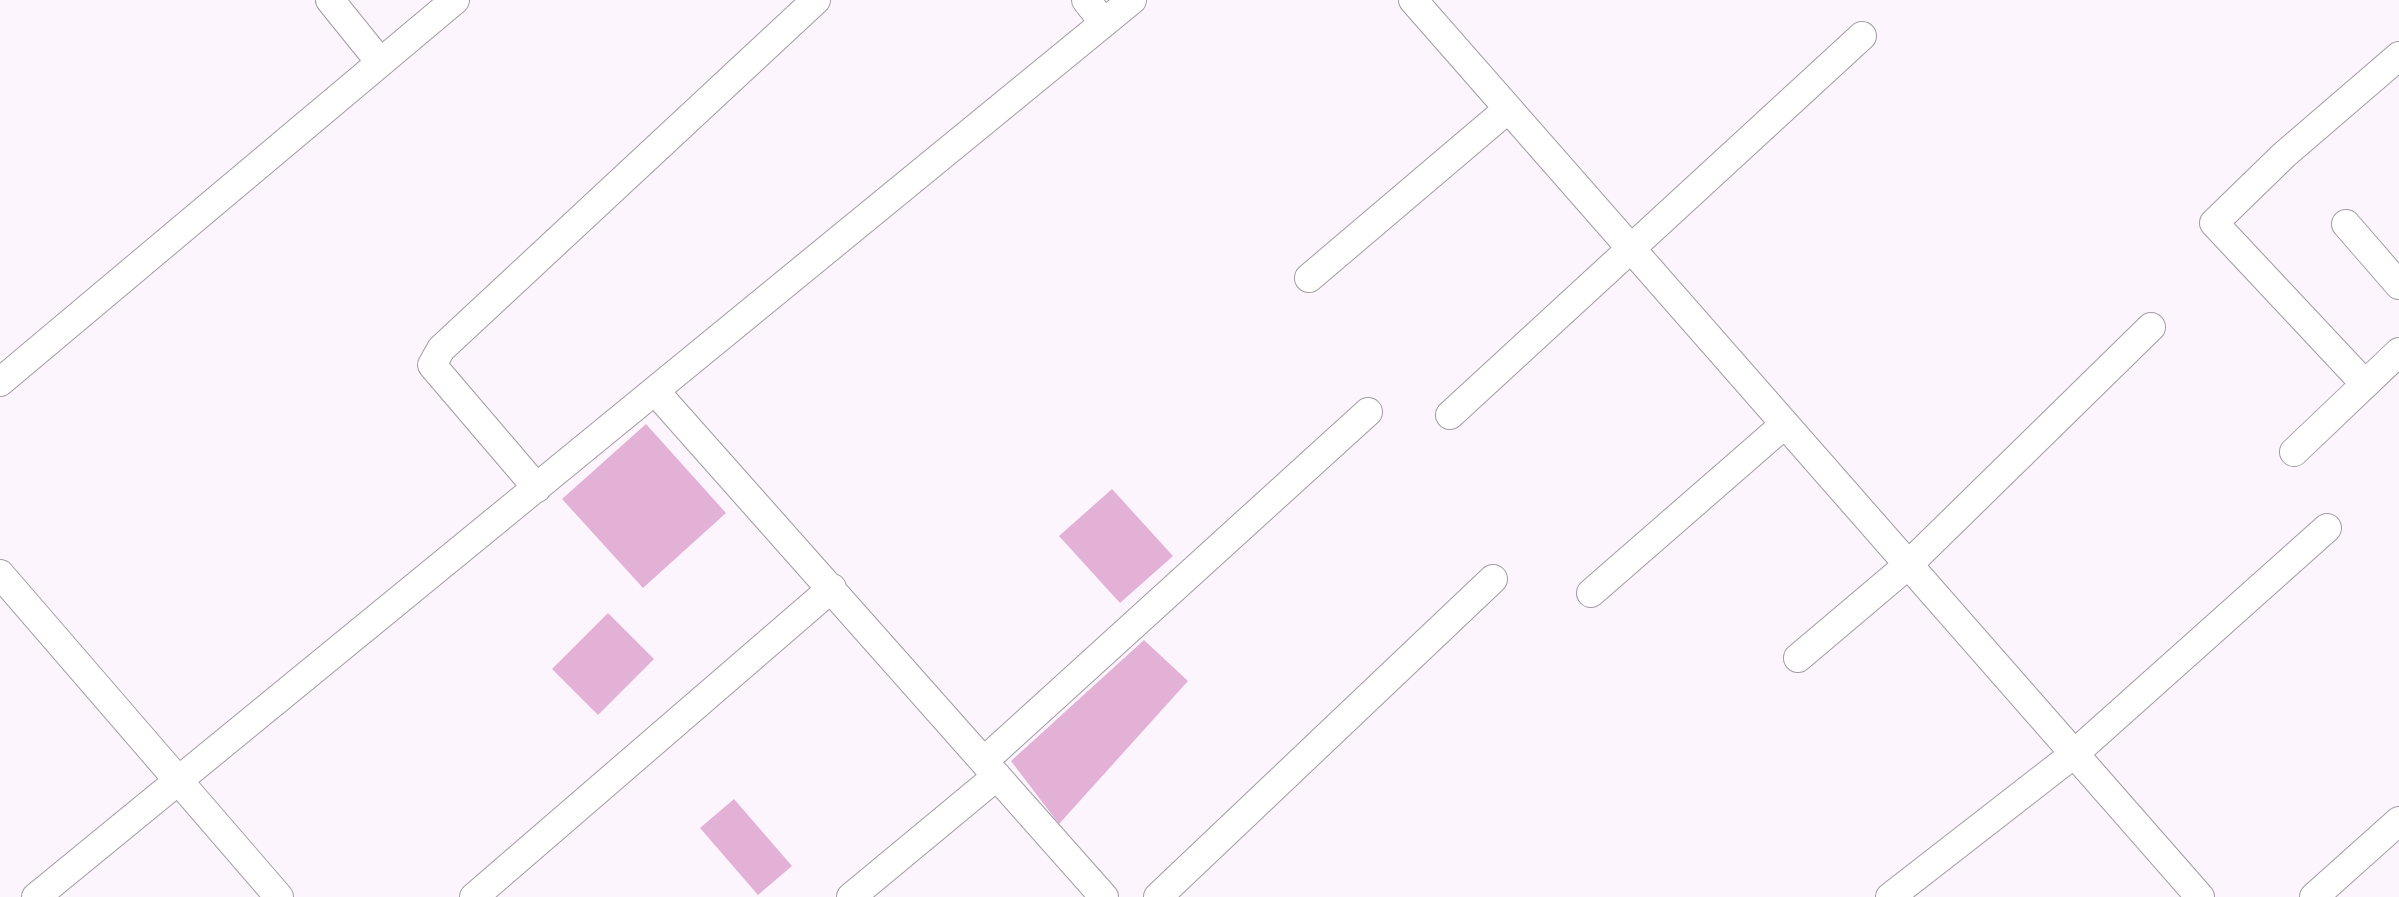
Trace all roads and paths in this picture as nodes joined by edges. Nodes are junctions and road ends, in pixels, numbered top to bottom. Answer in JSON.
{"nodes":[{"id":1,"x":330,"y":0,"type":"edge"},
{"id":2,"x":455,"y":0,"type":"edge"},
{"id":3,"x":816,"y":0,"type":"edge"},
{"id":4,"x":1086,"y":0,"type":"edge"},
{"id":5,"x":1132,"y":0,"type":"edge"},
{"id":6,"x":1413,"y":0,"type":"edge"},
{"id":7,"x":1104,"y":23,"type":"junction"},
{"id":8,"x":1862,"y":36,"type":"dead end"},
{"id":9,"x":2399,"y":56,"type":"edge"},
{"id":10,"x":380,"y":62,"type":"junction"},
{"id":11,"x":1508,"y":109,"type":"junction"},
{"id":12,"x":2346,"y":224,"type":"dead end"},
{"id":13,"x":1630,"y":248,"type":"junction"},
{"id":14,"x":1309,"y":278,"type":"dead end"},
{"id":15,"x":2399,"y":286,"type":"edge"},
{"id":16,"x":2151,"y":327,"type":"dead end"},
{"id":17,"x":2399,"y":352,"type":"edge"},
{"id":18,"x":0,"y":382,"type":"edge"},
{"id":19,"x":2365,"y":384,"type":"junction"},
{"id":20,"x":655,"y":391,"type":"junction"},
{"id":21,"x":1368,"y":412,"type":"dead end"},
{"id":22,"x":1450,"y":415,"type":"dead end"},
{"id":23,"x":1785,"y":424,"type":"junction"},
{"id":24,"x":2294,"y":452,"type":"dead end"},
{"id":25,"x":537,"y":488,"type":"junction"},
{"id":26,"x":2327,"y":528,"type":"dead end"},
{"id":27,"x":1908,"y":565,"type":"junction"},
{"id":28,"x":0,"y":574,"type":"edge"},
{"id":29,"x":1494,"y":578,"type":"dead end"},
{"id":30,"x":832,"y":588,"type":"junction"},
{"id":31,"x":1591,"y":593,"type":"dead end"},
{"id":32,"x":1798,"y":658,"type":"dead end"},
{"id":33,"x":2074,"y":754,"type":"junction"},
{"id":34,"x":990,"y":769,"type":"junction"},
{"id":35,"x":179,"y":780,"type":"junction"},
{"id":36,"x":2399,"y":821,"type":"edge"},
{"id":37,"x":36,"y":897,"type":"edge"},
{"id":38,"x":279,"y":897,"type":"edge"},
{"id":39,"x":474,"y":897,"type":"edge"},
{"id":40,"x":851,"y":897,"type":"edge"},
{"id":41,"x":1104,"y":897,"type":"edge"},
{"id":42,"x":1158,"y":897,"type":"edge"},
{"id":43,"x":1890,"y":897,"type":"edge"},
{"id":44,"x":2200,"y":897,"type":"edge"},
{"id":45,"x":2314,"y":897,"type":"edge"}],
"edges":[{"from":1,"to":10,"type":"street"},
{"from":2,"to":10,"type":"street"},
{"from":3,"to":25,"type":"street"},
{"from":4,"to":7,"type":"street"},
{"from":5,"to":7,"type":"street"},
{"from":6,"to":11,"type":"street"},
{"from":7,"to":20,"type":"street"},
{"from":8,"to":13,"type":"street"},
{"from":9,"to":19,"type":"street"},
{"from":10,"to":18,"type":"street"},
{"from":11,"to":13,"type":"street"},
{"from":11,"to":14,"type":"street"},
{"from":12,"to":15,"type":"street"},
{"from":13,"to":22,"type":"street"},
{"from":13,"to":23,"type":"street"},
{"from":16,"to":27,"type":"street"},
{"from":17,"to":19,"type":"street"},
{"from":19,"to":24,"type":"street"},
{"from":20,"to":25,"type":"street"},
{"from":20,"to":30,"type":"street"},
{"from":21,"to":34,"type":"street"},
{"from":23,"to":27,"type":"street"},
{"from":23,"to":31,"type":"street"},
{"from":25,"to":35,"type":"street"},
{"from":26,"to":33,"type":"street"},
{"from":27,"to":32,"type":"street"},
{"from":27,"to":33,"type":"street"},
{"from":28,"to":35,"type":"street"},
{"from":29,"to":42,"type":"street"},
{"from":30,"to":34,"type":"street"},
{"from":30,"to":39,"type":"street"},
{"from":33,"to":43,"type":"street"},
{"from":33,"to":44,"type":"street"},
{"from":34,"to":40,"type":"street"},
{"from":34,"to":41,"type":"street"},
{"from":35,"to":37,"type":"street"},
{"from":35,"to":38,"type":"street"},
{"from":36,"to":45,"type":"street"}]}
